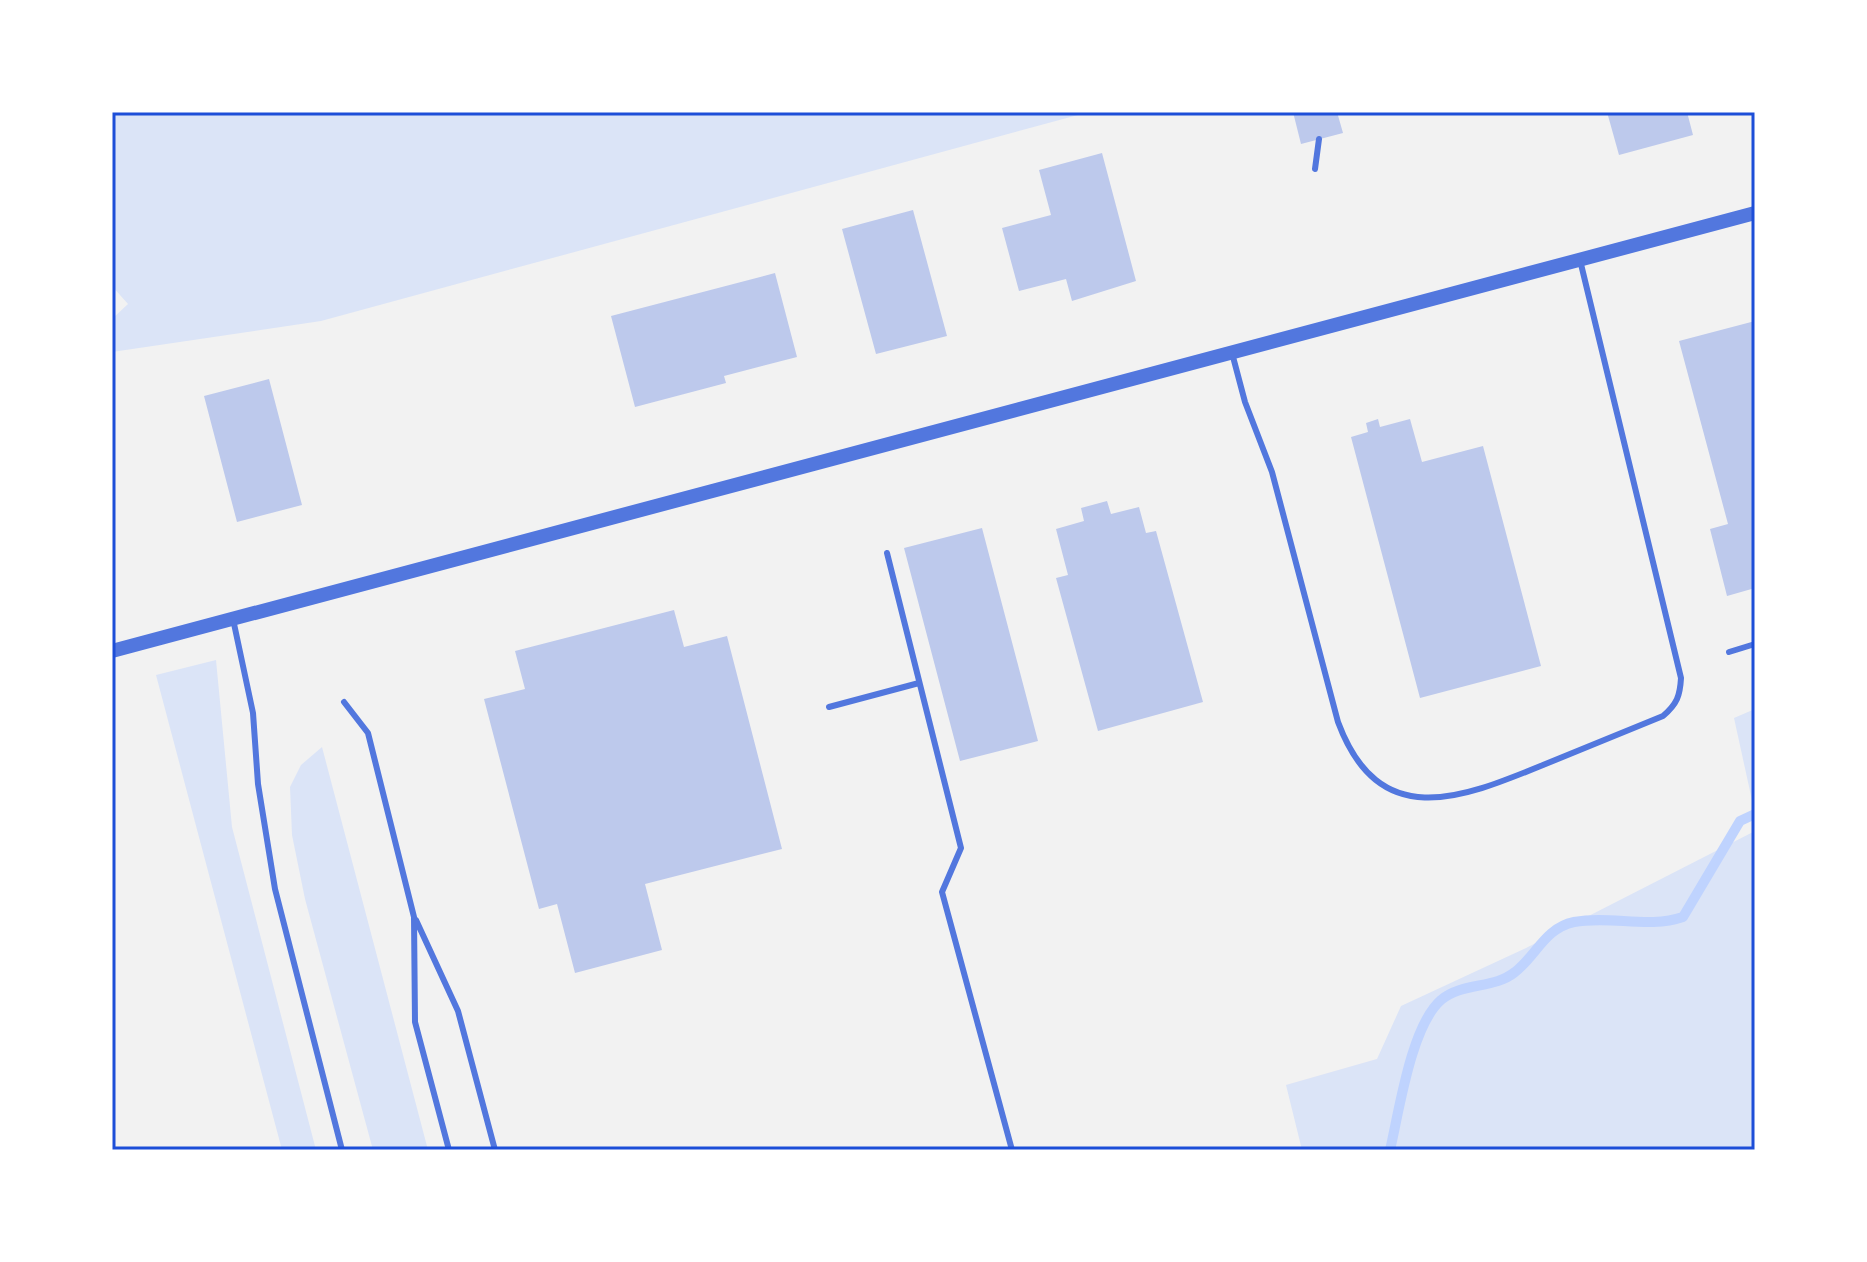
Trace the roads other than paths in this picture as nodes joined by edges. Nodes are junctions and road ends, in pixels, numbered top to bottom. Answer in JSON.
{"nodes":[{"id":1,"x":1319,"y":139,"type":"dead end"},
{"id":2,"x":1315,"y":169,"type":"dead end"},
{"id":3,"x":1755,"y":213,"type":"edge"},
{"id":4,"x":1580,"y":260,"type":"junction"},
{"id":5,"x":1231,"y":352,"type":"junction"},
{"id":6,"x":887,"y":553,"type":"dead end"},
{"id":7,"x":233,"y":619,"type":"junction"},
{"id":8,"x":1755,"y":644,"type":"edge"},
{"id":9,"x":112,"y":651,"type":"edge"},
{"id":10,"x":1729,"y":652,"type":"dead end"},
{"id":11,"x":919,"y":683,"type":"junction"},
{"id":12,"x":344,"y":702,"type":"dead end"},
{"id":13,"x":829,"y":707,"type":"dead end"},
{"id":14,"x":414,"y":917,"type":"junction"},
{"id":15,"x":342,"y":1150,"type":"edge"},
{"id":16,"x":449,"y":1150,"type":"edge"},
{"id":17,"x":495,"y":1150,"type":"edge"},
{"id":18,"x":1012,"y":1150,"type":"edge"}],
"edges":[{"from":1,"to":2,"type":"lane"},
{"from":3,"to":4,"type":"street"},
{"from":4,"to":5,"type":"street"},
{"from":4,"to":5,"type":"lane"},
{"from":5,"to":7,"type":"street"},
{"from":6,"to":11,"type":"lane"},
{"from":7,"to":9,"type":"street"},
{"from":7,"to":15,"type":"lane"},
{"from":8,"to":10,"type":"lane"},
{"from":11,"to":13,"type":"lane"},
{"from":11,"to":18,"type":"lane"},
{"from":12,"to":14,"type":"lane"},
{"from":14,"to":16,"type":"lane"},
{"from":14,"to":17,"type":"lane"}]}
